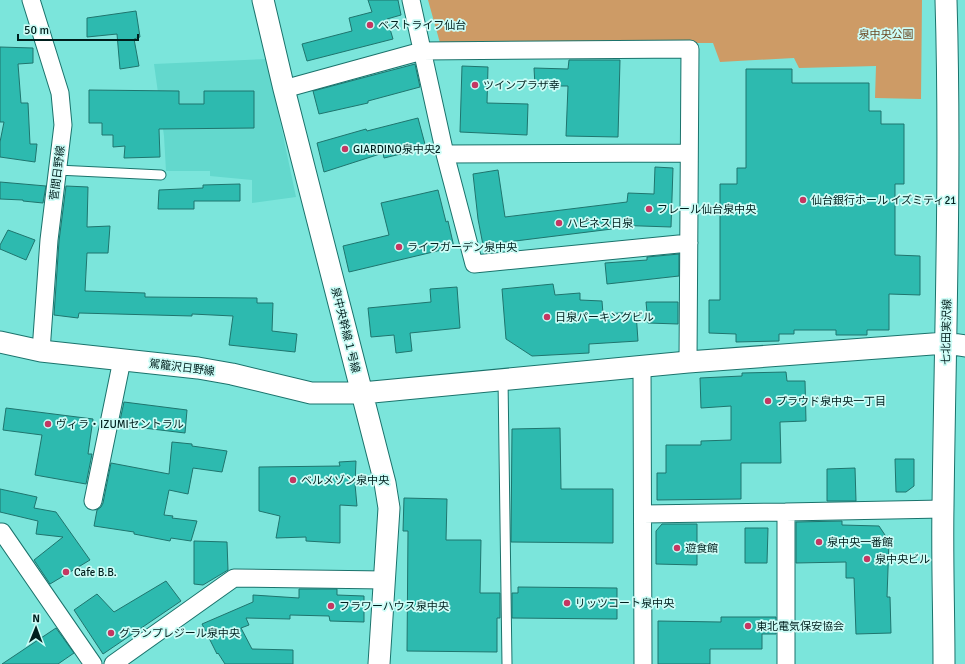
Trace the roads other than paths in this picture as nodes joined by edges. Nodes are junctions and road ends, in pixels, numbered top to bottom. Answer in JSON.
{"nodes":[{"id":1,"x":31,"y":0,"type":"edge"},
{"id":2,"x":263,"y":0,"type":"edge"},
{"id":3,"x":411,"y":0,"type":"edge"},
{"id":4,"x":946,"y":0,"type":"edge"},
{"id":5,"x":422,"y":51,"type":"junction"},
{"id":6,"x":284,"y":89,"type":"junction"},
{"id":7,"x":689,"y":153,"type":"junction"},
{"id":8,"x":445,"y":154,"type":"junction"},
{"id":9,"x":58,"y":170,"type":"junction"},
{"id":10,"x":161,"y":174,"type":"dead end"},
{"id":11,"x":689,"y":243,"type":"junction"},
{"id":12,"x":0,"y":342,"type":"edge"},
{"id":13,"x":959,"y":342,"type":"edge"},
{"id":14,"x":41,"y":351,"type":"junction"},
{"id":15,"x":122,"y":360,"type":"junction"},
{"id":16,"x":688,"y":362,"type":"junction"},
{"id":17,"x":642,"y":366,"type":"junction"},
{"id":18,"x":503,"y":379,"type":"junction"},
{"id":19,"x":362,"y":393,"type":"junction"},
{"id":20,"x":93,"y":501,"type":"dead end"},
{"id":21,"x":943,"y":508,"type":"junction"},
{"id":22,"x":786,"y":512,"type":"junction"},
{"id":23,"x":643,"y":514,"type":"junction"},
{"id":24,"x":0,"y":532,"type":"edge"},
{"id":25,"x":385,"y":580,"type":"junction"},
{"id":26,"x":93,"y":664,"type":"edge"},
{"id":27,"x":113,"y":664,"type":"edge"},
{"id":28,"x":379,"y":664,"type":"edge"},
{"id":29,"x":507,"y":664,"type":"edge"},
{"id":30,"x":643,"y":664,"type":"edge"},
{"id":31,"x":786,"y":664,"type":"edge"},
{"id":32,"x":944,"y":664,"type":"edge"}],
"edges":[{"from":1,"to":9,"type":"street","name":"菅間日野線"},
{"from":2,"to":6,"type":"street","name":"泉中央幹線１号線"},
{"from":3,"to":5,"type":"street"},
{"from":4,"to":13,"type":"street","name":"七北田実沢線"},
{"from":5,"to":6,"type":"street"},
{"from":5,"to":7,"type":"street"},
{"from":5,"to":8,"type":"street"},
{"from":6,"to":19,"type":"street","name":"泉中央幹線１号線"},
{"from":7,"to":8,"type":"street"},
{"from":7,"to":11,"type":"street"},
{"from":8,"to":11,"type":"street"},
{"from":9,"to":10,"type":"lane"},
{"from":9,"to":14,"type":"street","name":"菅間日野線"},
{"from":11,"to":16,"type":"street"},
{"from":12,"to":14,"type":"street","name":"駕籠沢日野線"},
{"from":13,"to":16,"type":"street","name":"駕籠沢日野線"},
{"from":13,"to":21,"type":"street","name":"七北田実沢線"},
{"from":14,"to":15,"type":"street","name":"駕籠沢日野線"},
{"from":15,"to":19,"type":"street","name":"駕籠沢日野線"},
{"from":15,"to":20,"type":"street"},
{"from":16,"to":17,"type":"street","name":"駕籠沢日野線"},
{"from":17,"to":18,"type":"street","name":"駕籠沢日野線"},
{"from":17,"to":23,"type":"street"},
{"from":18,"to":19,"type":"street","name":"駕籠沢日野線"},
{"from":18,"to":29,"type":"lane"},
{"from":19,"to":25,"type":"street","name":"泉中央幹線１号線"},
{"from":21,"to":22,"type":"street"},
{"from":21,"to":32,"type":"street","name":"七北田実沢線"},
{"from":22,"to":23,"type":"street"},
{"from":22,"to":31,"type":"street"},
{"from":23,"to":30,"type":"street"},
{"from":24,"to":26,"type":"street"},
{"from":25,"to":27,"type":"street"},
{"from":25,"to":28,"type":"street","name":"泉中央幹線１号線"}]}
